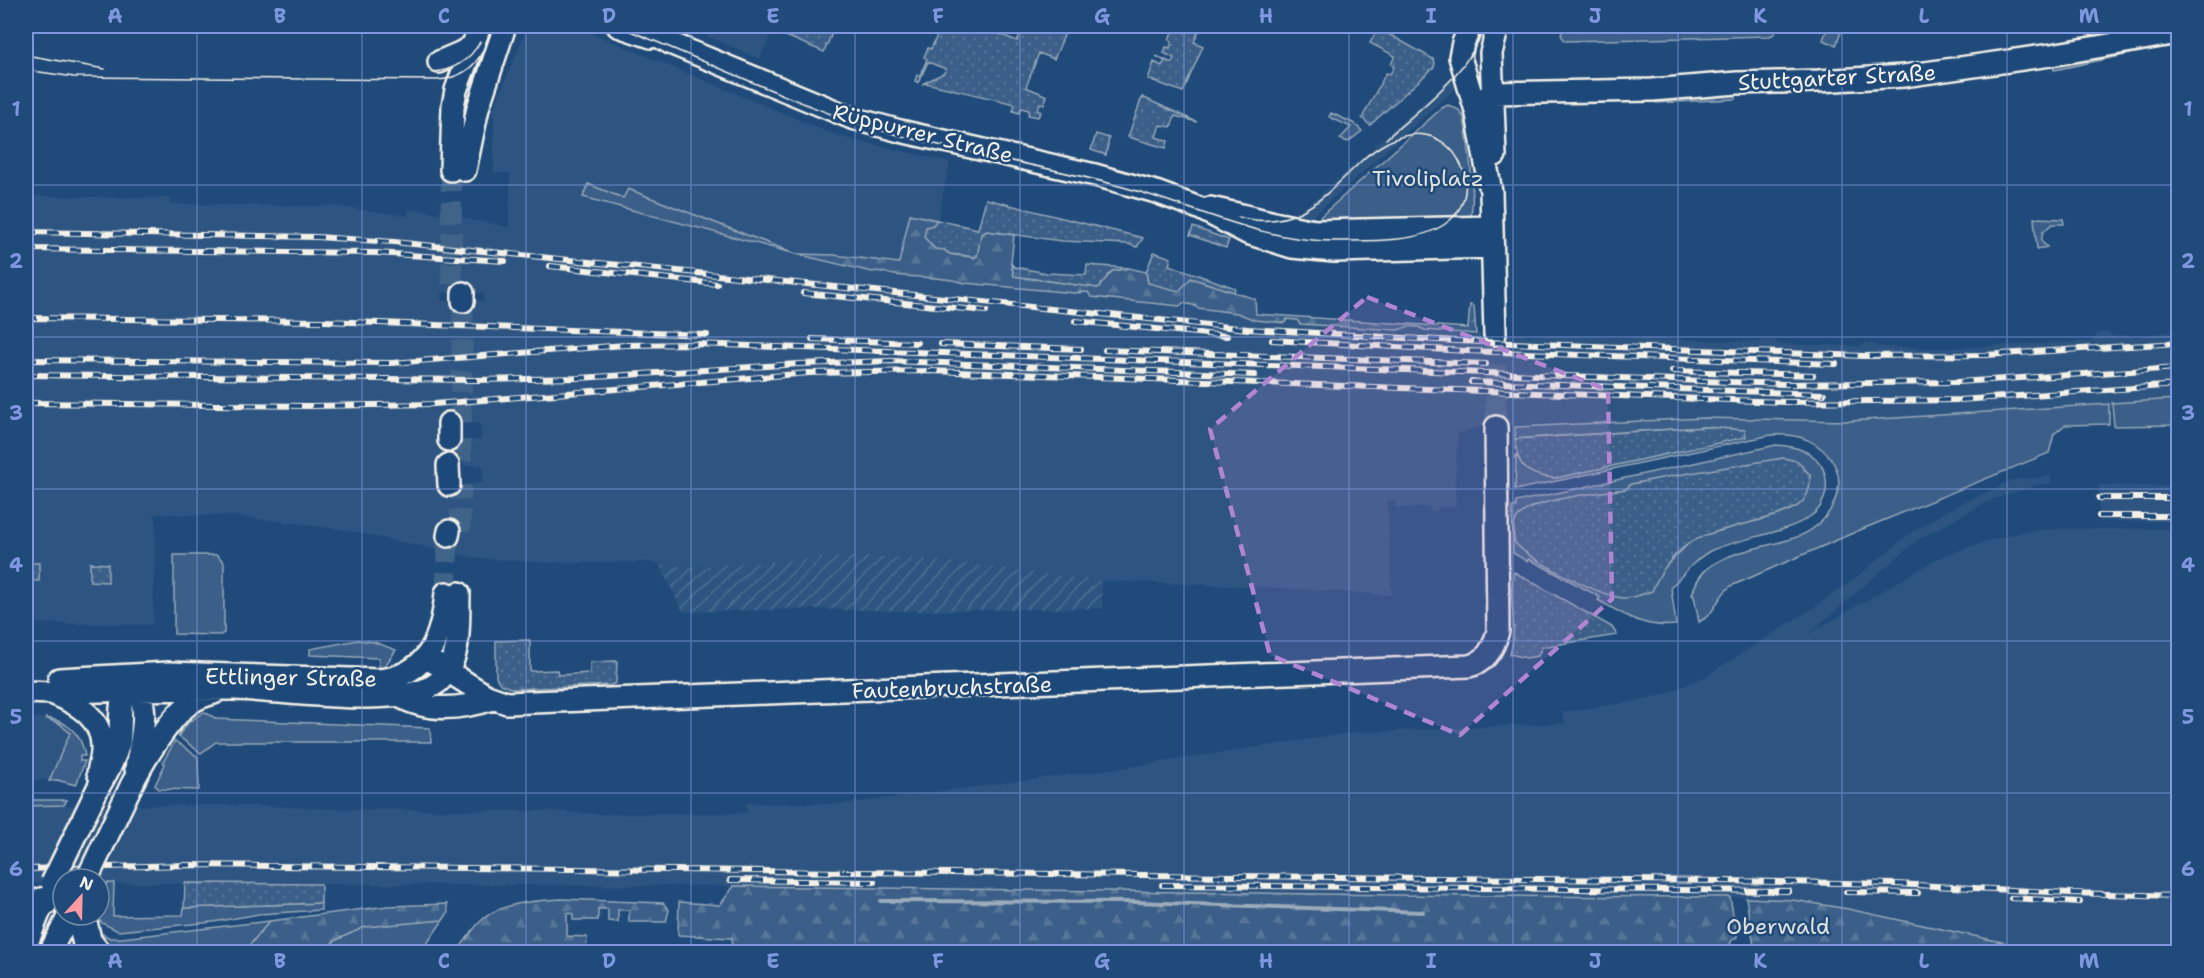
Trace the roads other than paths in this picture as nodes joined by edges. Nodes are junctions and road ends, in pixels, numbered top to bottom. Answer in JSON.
{"nodes":[{"id":1,"x":480,"y":26,"type":"edge"},
{"id":2,"x":505,"y":26,"type":"edge"},
{"id":3,"x":618,"y":26,"type":"edge"},
{"id":4,"x":640,"y":26,"type":"edge"},
{"id":5,"x":1471,"y":26,"type":"edge"},
{"id":6,"x":1498,"y":26,"type":"edge"},
{"id":7,"x":2178,"y":33,"type":"edge"},
{"id":8,"x":666,"y":41,"type":"junction"},
{"id":9,"x":472,"y":46,"type":"junction"},
{"id":10,"x":1460,"y":57,"type":"junction"},
{"id":11,"x":439,"y":62,"type":"dead end"},
{"id":12,"x":1493,"y":93,"type":"junction"},
{"id":13,"x":1476,"y":109,"type":"junction"},
{"id":14,"x":1491,"y":192,"type":"junction"},
{"id":15,"x":1188,"y":203,"type":"junction"},
{"id":16,"x":1492,"y":237,"type":"junction"},
{"id":17,"x":1495,"y":334,"type":"tunnel mouth"},
{"id":18,"x":1496,"y":427,"type":"tunnel mouth"},
{"id":19,"x":427,"y":658,"type":"junction"},
{"id":20,"x":446,"y":671,"type":"junction"},
{"id":21,"x":133,"y":682,"type":"junction"},
{"id":22,"x":26,"y":683,"type":"edge"},
{"id":23,"x":225,"y":690,"type":"junction"},
{"id":24,"x":26,"y":692,"type":"edge"},
{"id":25,"x":52,"y":693,"type":"junction"},
{"id":26,"x":399,"y":696,"type":"junction"},
{"id":27,"x":494,"y":699,"type":"junction"},
{"id":28,"x":133,"y":782,"type":"junction"},
{"id":29,"x":99,"y":786,"type":"junction"},
{"id":30,"x":93,"y":867,"type":"edge"},
{"id":31,"x":40,"y":901,"type":"edge"},
{"id":32,"x":63,"y":927,"type":"edge"},
{"id":33,"x":84,"y":927,"type":"edge"},
{"id":34,"x":26,"y":946,"type":"edge"},
{"id":35,"x":50,"y":952,"type":"edge"},
{"id":36,"x":95,"y":952,"type":"edge"}],
"edges":[{"from":1,"to":9,"type":"main road"},
{"from":2,"to":9,"type":"main road"},
{"from":3,"to":8,"type":"main road","name":"Rüppurrer Straße"},
{"from":4,"to":8,"type":"main road","name":"Rüppurrer Straße"},
{"from":5,"to":10,"type":"main road"},
{"from":6,"to":12,"type":"main road"},
{"from":7,"to":12,"type":"main road","name":"Stuttgarter Straße"},
{"from":8,"to":15,"type":"main road","name":"Rüppurrer Straße"},
{"from":9,"to":11,"type":"main road"},
{"from":10,"to":12,"type":"main road"},
{"from":10,"to":13,"type":"main road"},
{"from":12,"to":13,"type":"main road"},
{"from":12,"to":14,"type":"main road"},
{"from":13,"to":14,"type":"main road"},
{"from":14,"to":16,"type":"main road"},
{"from":15,"to":16,"type":"main road","name":"Rüppurrer Straße"},
{"from":15,"to":16,"type":"main road","name":"Rüppurrer Straße"},
{"from":16,"to":17,"type":"main road"},
{"from":18,"to":27,"type":"main road","name":"Fautenbruchstraße"},
{"from":19,"to":20,"type":"main road","name":"Fautenbruchstraße"},
{"from":19,"to":20,"type":"main road","name":"Ettlinger Straße"},
{"from":19,"to":21,"type":"main road","name":"Ettlinger Straße"},
{"from":20,"to":26,"type":"main road","name":"Ettlinger Straße"},
{"from":20,"to":27,"type":"main road","name":"Fautenbruchstraße"},
{"from":21,"to":22,"type":"main road"},
{"from":21,"to":23,"type":"main road","name":"Ettlinger Straße"},
{"from":21,"to":25,"type":"main road"},
{"from":21,"to":28,"type":"main road"},
{"from":21,"to":29,"type":"main road"},
{"from":23,"to":26,"type":"main road","name":"Ettlinger Straße"},
{"from":23,"to":28,"type":"main road"},
{"from":24,"to":25,"type":"main road"},
{"from":25,"to":29,"type":"main road"},
{"from":26,"to":27,"type":"main road"},
{"from":28,"to":30,"type":"main road","bridge":true},
{"from":29,"to":31,"type":"main road","bridge":true},
{"from":31,"to":34,"type":"main road"},
{"from":32,"to":35,"type":"main road"},
{"from":33,"to":36,"type":"highway"}]}
